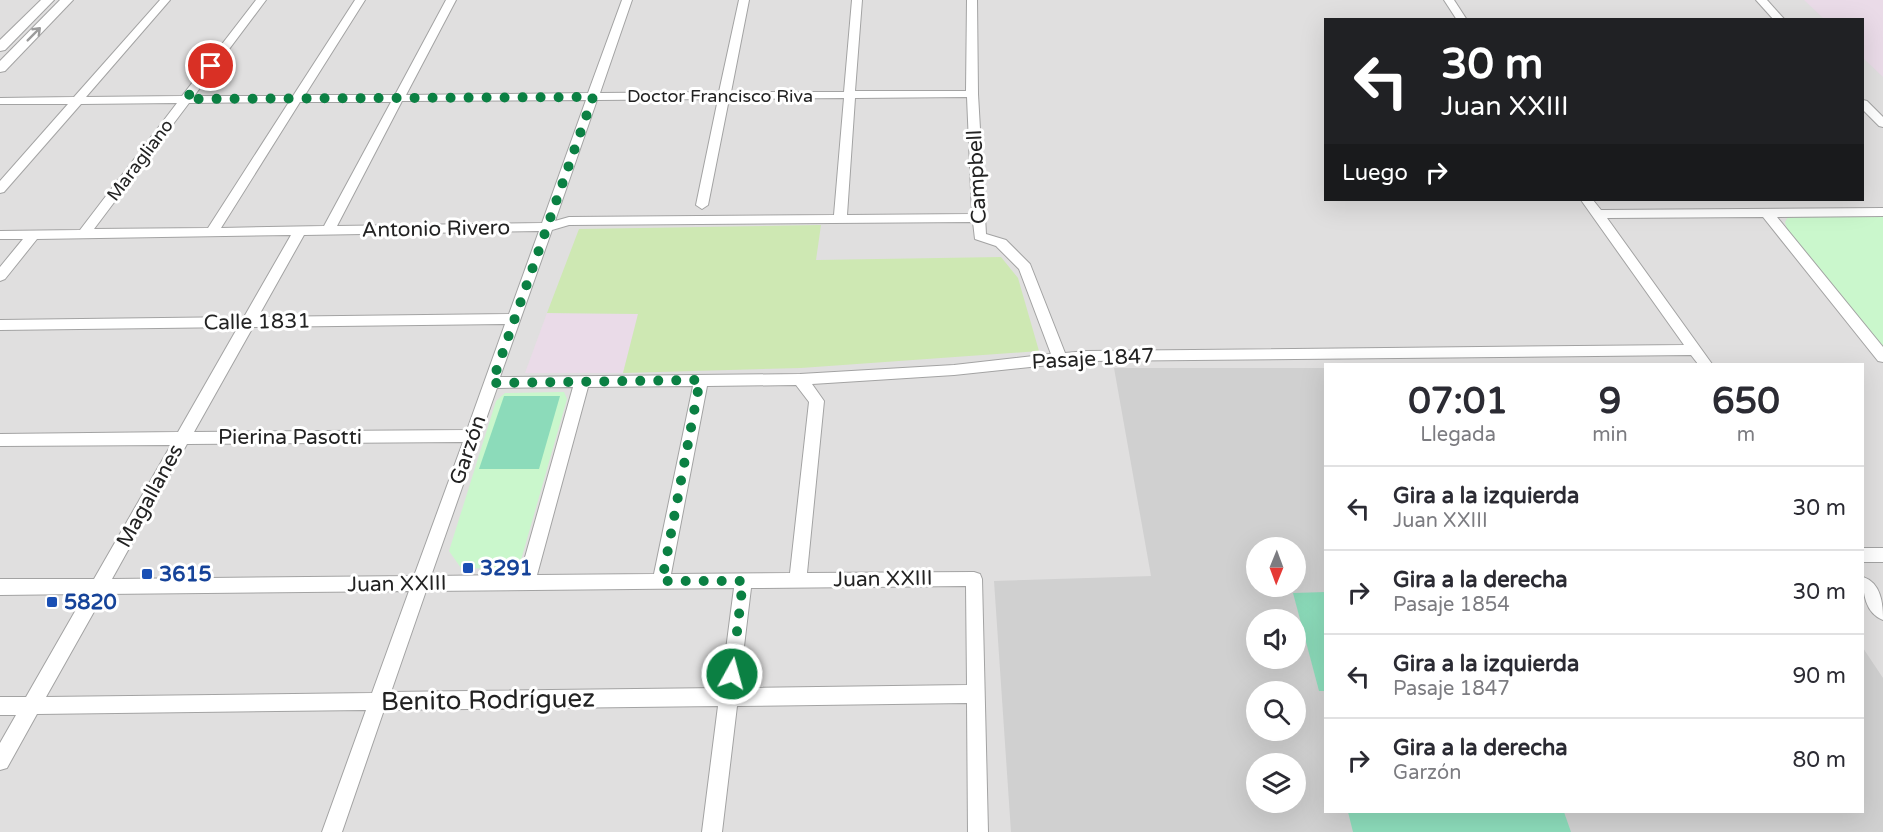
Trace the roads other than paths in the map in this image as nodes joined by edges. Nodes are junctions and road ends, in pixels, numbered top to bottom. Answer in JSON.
{"nodes":[{"id":1,"x":48,"y":0,"type":"edge"},
{"id":2,"x":67,"y":0,"type":"edge"},
{"id":3,"x":165,"y":0,"type":"edge"},
{"id":4,"x":261,"y":0,"type":"edge"},
{"id":5,"x":360,"y":0,"type":"edge"},
{"id":6,"x":452,"y":0,"type":"edge"},
{"id":7,"x":627,"y":0,"type":"edge"},
{"id":8,"x":744,"y":0,"type":"edge"},
{"id":9,"x":857,"y":0,"type":"edge"},
{"id":10,"x":972,"y":0,"type":"edge"},
{"id":11,"x":1449,"y":0,"type":"edge"},
{"id":12,"x":1761,"y":0,"type":"edge"},
{"id":13,"x":1461,"y":18,"type":"edge"},
{"id":14,"x":1778,"y":18,"type":"edge"},
{"id":15,"x":0,"y":46,"type":"edge"},
{"id":16,"x":0,"y":68,"type":"edge"},
{"id":17,"x":972,"y":94,"type":"junction"},
{"id":18,"x":849,"y":95,"type":"junction"},
{"id":19,"x":724,"y":96,"type":"junction"},
{"id":20,"x":593,"y":97,"type":"junction"},
{"id":21,"x":399,"y":98,"type":"junction"},
{"id":22,"x":186,"y":99,"type":"junction"},
{"id":23,"x":297,"y":99,"type":"junction"},
{"id":24,"x":78,"y":100,"type":"junction"},
{"id":25,"x":0,"y":101,"type":"edge"},
{"id":26,"x":1864,"y":104,"type":"edge"},
{"id":27,"x":1883,"y":124,"type":"edge"},
{"id":28,"x":0,"y":189,"type":"edge"},
{"id":29,"x":1588,"y":201,"type":"edge"},
{"id":30,"x":702,"y":205,"type":"dead end"},
{"id":31,"x":1883,"y":212,"type":"edge"},
{"id":32,"x":1767,"y":213,"type":"junction"},
{"id":33,"x":1597,"y":214,"type":"junction"},
{"id":34,"x":980,"y":218,"type":"junction"},
{"id":35,"x":840,"y":219,"type":"junction"},
{"id":36,"x":547,"y":228,"type":"junction"},
{"id":37,"x":328,"y":230,"type":"junction"},
{"id":38,"x":300,"y":231,"type":"junction"},
{"id":39,"x":212,"y":232,"type":"junction"},
{"id":40,"x":84,"y":233,"type":"junction"},
{"id":41,"x":0,"y":234,"type":"edge"},
{"id":42,"x":34,"y":234,"type":"junction"},
{"id":43,"x":0,"y":276,"type":"edge"},
{"id":44,"x":514,"y":319,"type":"junction"},
{"id":45,"x":248,"y":322,"type":"junction"},
{"id":46,"x":0,"y":325,"type":"edge"},
{"id":47,"x":1695,"y":350,"type":"junction"},
{"id":48,"x":1883,"y":357,"type":"edge"},
{"id":49,"x":1060,"y":359,"type":"junction"},
{"id":50,"x":1704,"y":363,"type":"edge"},
{"id":51,"x":800,"y":379,"type":"junction"},
{"id":52,"x":700,"y":380,"type":"junction"},
{"id":53,"x":582,"y":382,"type":"junction"},
{"id":54,"x":492,"y":383,"type":"junction"},
{"id":55,"x":473,"y":436,"type":"junction"},
{"id":56,"x":183,"y":438,"type":"junction"},
{"id":57,"x":0,"y":440,"type":"edge"},
{"id":58,"x":1864,"y":555,"type":"edge"},
{"id":59,"x":1883,"y":555,"type":"edge"},
{"id":60,"x":798,"y":580,"type":"junction"},
{"id":61,"x":662,"y":581,"type":"junction"},
{"id":62,"x":743,"y":581,"type":"junction"},
{"id":63,"x":526,"y":583,"type":"junction"},
{"id":64,"x":421,"y":584,"type":"junction"},
{"id":65,"x":1864,"y":585,"type":"edge"},
{"id":66,"x":99,"y":586,"type":"junction"},
{"id":67,"x":0,"y":587,"type":"edge"},
{"id":68,"x":1883,"y":612,"type":"edge"},
{"id":69,"x":976,"y":694,"type":"junction"},
{"id":70,"x":729,"y":697,"type":"junction"},
{"id":71,"x":379,"y":701,"type":"junction"},
{"id":72,"x":0,"y":706,"type":"edge"},
{"id":73,"x":32,"y":706,"type":"junction"},
{"id":74,"x":0,"y":761,"type":"edge"},
{"id":75,"x":332,"y":832,"type":"edge"},
{"id":76,"x":712,"y":832,"type":"edge"},
{"id":77,"x":978,"y":832,"type":"edge"}],
"edges":[{"from":1,"to":15,"type":"street"},
{"from":16,"to":2,"type":"street","one_way":true},
{"from":3,"to":24,"type":"street"},
{"from":4,"to":22,"type":"street","name":"Maragliano"},
{"from":5,"to":23,"type":"street"},
{"from":6,"to":21,"type":"street"},
{"from":7,"to":20,"type":"street","name":"Garzón"},
{"from":8,"to":19,"type":"street"},
{"from":9,"to":18,"type":"street"},
{"from":10,"to":17,"type":"street","name":"Campbell"},
{"from":11,"to":13,"type":"street"},
{"from":12,"to":14,"type":"street"},
{"from":17,"to":18,"type":"street","name":"Doctor Francisco Riva"},
{"from":17,"to":34,"type":"street","name":"Campbell"},
{"from":18,"to":19,"type":"street","name":"Doctor Francisco Riva"},
{"from":18,"to":35,"type":"street"},
{"from":19,"to":20,"type":"street","name":"Doctor Francisco Riva"},
{"from":19,"to":30,"type":"street"},
{"from":20,"to":21,"type":"street","name":"Doctor Francisco Riva"},
{"from":20,"to":36,"type":"street","name":"Garzón"},
{"from":21,"to":23,"type":"street","name":"Doctor Francisco Riva"},
{"from":21,"to":37,"type":"street"},
{"from":22,"to":23,"type":"street","name":"Doctor Francisco Riva"},
{"from":22,"to":24,"type":"street","name":"Doctor Francisco Riva"},
{"from":22,"to":40,"type":"street","name":"Maragliano"},
{"from":23,"to":39,"type":"street"},
{"from":24,"to":25,"type":"street","name":"Doctor Francisco Riva"},
{"from":24,"to":28,"type":"street"},
{"from":26,"to":27,"type":"street"},
{"from":29,"to":33,"type":"street"},
{"from":31,"to":32,"type":"street"},
{"from":32,"to":33,"type":"street"},
{"from":32,"to":48,"type":"street"},
{"from":33,"to":47,"type":"street"},
{"from":34,"to":35,"type":"street","name":"Antonio Rivero"},
{"from":34,"to":49,"type":"street","name":"Campbell"},
{"from":35,"to":36,"type":"street","name":"Antonio Rivero"},
{"from":36,"to":37,"type":"street","name":"Antonio Rivero"},
{"from":36,"to":44,"type":"street","name":"Garzón"},
{"from":37,"to":38,"type":"street","name":"Antonio Rivero"},
{"from":38,"to":39,"type":"street","name":"Antonio Rivero"},
{"from":38,"to":45,"type":"street","name":"Magallanes"},
{"from":39,"to":40,"type":"street","name":"Antonio Rivero"},
{"from":40,"to":42,"type":"street","name":"Antonio Rivero"},
{"from":41,"to":42,"type":"street","name":"Antonio Rivero"},
{"from":42,"to":43,"type":"street"},
{"from":44,"to":45,"type":"street","name":"Calle 1831"},
{"from":44,"to":54,"type":"street","name":"Garzón"},
{"from":45,"to":46,"type":"street","name":"Calle 1831"},
{"from":45,"to":56,"type":"street","name":"Magallanes"},
{"from":47,"to":49,"type":"street","name":"Pasaje 1847"},
{"from":47,"to":50,"type":"street"},
{"from":49,"to":51,"type":"street","name":"Pasaje 1847"},
{"from":51,"to":52,"type":"street","name":"Pasaje 1847"},
{"from":51,"to":60,"type":"street"},
{"from":52,"to":53,"type":"street","name":"Pasaje 1847"},
{"from":52,"to":61,"type":"street"},
{"from":53,"to":54,"type":"street","name":"Pasaje 1847"},
{"from":53,"to":63,"type":"street"},
{"from":54,"to":55,"type":"street","name":"Garzón"},
{"from":55,"to":56,"type":"street","name":"Pierina Pasotti"},
{"from":55,"to":64,"type":"street","name":"Garzón"},
{"from":56,"to":57,"type":"street","name":"Pierina Pasotti"},
{"from":56,"to":66,"type":"street","name":"Magallanes"},
{"from":58,"to":59,"type":"street"},
{"from":60,"to":62,"type":"street","name":"Juan XXIII"},
{"from":60,"to":69,"type":"street","name":"Juan XXIII"},
{"from":61,"to":62,"type":"street","name":"Juan XXIII"},
{"from":61,"to":63,"type":"street","name":"Juan XXIII"},
{"from":62,"to":70,"type":"street"},
{"from":63,"to":64,"type":"street","name":"Juan XXIII"},
{"from":64,"to":66,"type":"street","name":"Juan XXIII"},
{"from":64,"to":71,"type":"street","name":"Garzón"},
{"from":65,"to":68,"type":"street"},
{"from":66,"to":67,"type":"street","name":"Juan XXIII"},
{"from":66,"to":73,"type":"street","name":"Magallanes"},
{"from":69,"to":70,"type":"street","name":"Benito Rodríguez"},
{"from":69,"to":77,"type":"street"},
{"from":70,"to":71,"type":"street","name":"Benito Rodríguez"},
{"from":70,"to":76,"type":"street"},
{"from":71,"to":73,"type":"street","name":"Benito Rodríguez"},
{"from":71,"to":75,"type":"street","name":"Garzón"},
{"from":72,"to":73,"type":"street","name":"Benito Rodríguez"},
{"from":73,"to":74,"type":"street","name":"Magallanes"}]}
